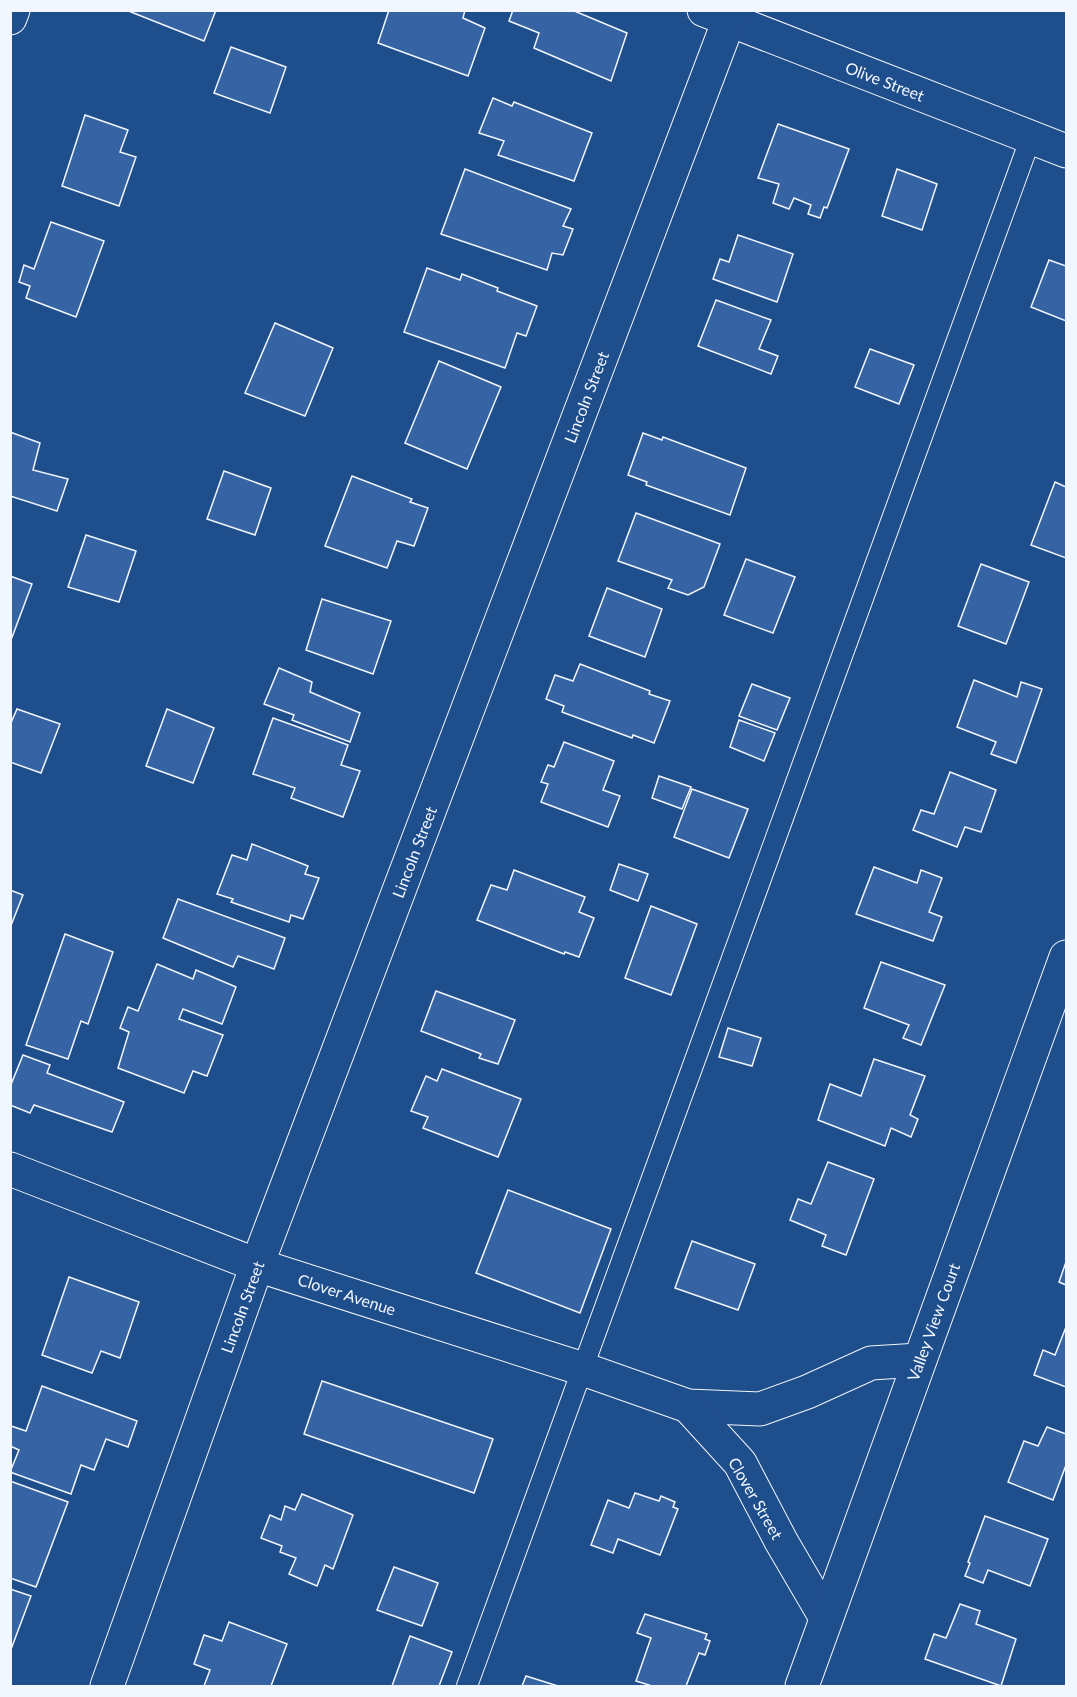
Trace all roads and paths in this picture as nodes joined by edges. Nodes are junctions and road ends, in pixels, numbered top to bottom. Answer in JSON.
{"nodes":[{"id":1,"x":13,"y":10,"type":"edge"},
{"id":2,"x":717,"y":15,"type":"edge"},
{"id":3,"x":10,"y":18,"type":"edge"},
{"id":4,"x":1031,"y":137,"type":"junction"},
{"id":5,"x":1066,"y":151,"type":"edge"},
{"id":6,"x":1066,"y":957,"type":"edge"},
{"id":7,"x":10,"y":1169,"type":"edge"},
{"id":8,"x":257,"y":1265,"type":"junction"},
{"id":9,"x":919,"y":1360,"type":"junction"},
{"id":10,"x":583,"y":1369,"type":"junction"},
{"id":11,"x":688,"y":1406,"type":"junction"},
{"id":12,"x":826,"y":1618,"type":"junction"},
{"id":13,"x":107,"y":1686,"type":"edge"},
{"id":14,"x":467,"y":1686,"type":"edge"},
{"id":15,"x":802,"y":1686,"type":"edge"}],
"edges":[{"from":1,"to":3,"type":"street"},
{"from":2,"to":4,"type":"street","name":"Olive Street"},
{"from":2,"to":8,"type":"street","name":"Lincoln Street"},
{"from":4,"to":5,"type":"street","name":"Olive Street"},
{"from":4,"to":10,"type":"lane"},
{"from":6,"to":9,"type":"street","name":"Valley View Court"},
{"from":7,"to":8,"type":"street","name":"Clover Avenue"},
{"from":8,"to":10,"type":"street","name":"Clover Avenue"},
{"from":8,"to":13,"type":"street","name":"Lincoln Street"},
{"from":9,"to":11,"type":"street"},
{"from":9,"to":12,"type":"street","name":"Valley View Court"},
{"from":10,"to":11,"type":"street","name":"Clover Avenue"},
{"from":10,"to":14,"type":"lane"},
{"from":11,"to":12,"type":"street","name":"Clover Street"},
{"from":12,"to":15,"type":"street","name":"Valley View Court"}]}
